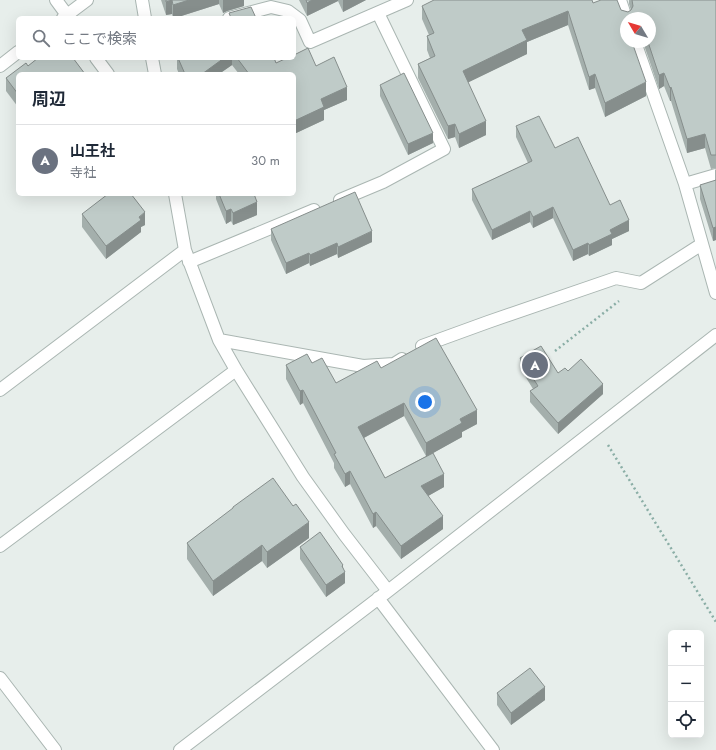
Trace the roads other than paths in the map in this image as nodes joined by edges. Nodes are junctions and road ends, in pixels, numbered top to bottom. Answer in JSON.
{"nodes":[{"id":1,"x":56,"y":0,"type":"edge"},
{"id":2,"x":87,"y":0,"type":"edge"},
{"id":3,"x":142,"y":0,"type":"edge"},
{"id":4,"x":407,"y":0,"type":"edge"},
{"id":5,"x":620,"y":0,"type":"edge"},
{"id":6,"x":378,"y":12,"type":"junction"},
{"id":7,"x":624,"y":12,"type":"edge"},
{"id":8,"x":65,"y":16,"type":"edge"},
{"id":9,"x":67,"y":16,"type":"edge"},
{"id":10,"x":145,"y":16,"type":"edge"},
{"id":11,"x":237,"y":16,"type":"edge"},
{"id":12,"x":295,"y":16,"type":"edge"},
{"id":13,"x":296,"y":17,"type":"edge"},
{"id":14,"x":637,"y":48,"type":"edge"},
{"id":15,"x":16,"y":54,"type":"edge"},
{"id":16,"x":98,"y":60,"type":"edge"},
{"id":17,"x":152,"y":60,"type":"edge"},
{"id":18,"x":0,"y":66,"type":"edge"},
{"id":19,"x":106,"y":72,"type":"edge"},
{"id":20,"x":155,"y":72,"type":"edge"},
{"id":21,"x":716,"y":175,"type":"edge"},
{"id":22,"x":685,"y":184,"type":"junction"},
{"id":23,"x":175,"y":196,"type":"edge"},
{"id":24,"x":702,"y":244,"type":"junction"},
{"id":25,"x":185,"y":250,"type":"junction"},
{"id":26,"x":189,"y":262,"type":"junction"},
{"id":27,"x":716,"y":293,"type":"edge"},
{"id":28,"x":716,"y":335,"type":"edge"},
{"id":29,"x":219,"y":340,"type":"junction"},
{"id":30,"x":236,"y":370,"type":"junction"},
{"id":31,"x":0,"y":390,"type":"edge"},
{"id":32,"x":0,"y":546,"type":"edge"},
{"id":33,"x":388,"y":591,"type":"junction"},
{"id":34,"x":378,"y":598,"type":"junction"},
{"id":35,"x":0,"y":678,"type":"edge"},
{"id":36,"x":55,"y":750,"type":"edge"},
{"id":37,"x":180,"y":750,"type":"edge"},
{"id":38,"x":492,"y":750,"type":"edge"}],
"edges":[{"from":1,"to":8,"type":"street"},
{"from":2,"to":9,"type":"street"},
{"from":3,"to":10,"type":"street"},
{"from":4,"to":6,"type":"street"},
{"from":5,"to":7,"type":"street"},
{"from":6,"to":13,"type":"street"},
{"from":6,"to":26,"type":"street"},
{"from":11,"to":12,"type":"street"},
{"from":14,"to":22,"type":"street"},
{"from":15,"to":18,"type":"street"},
{"from":16,"to":19,"type":"street"},
{"from":17,"to":20,"type":"street"},
{"from":21,"to":22,"type":"street"},
{"from":22,"to":24,"type":"street"},
{"from":23,"to":25,"type":"street"},
{"from":24,"to":27,"type":"street"},
{"from":24,"to":29,"type":"street"},
{"from":25,"to":26,"type":"street"},
{"from":25,"to":31,"type":"street"},
{"from":26,"to":29,"type":"street"},
{"from":28,"to":33,"type":"street"},
{"from":29,"to":30,"type":"street"},
{"from":30,"to":32,"type":"street"},
{"from":30,"to":33,"type":"street"},
{"from":33,"to":34,"type":"street"},
{"from":34,"to":37,"type":"street"},
{"from":34,"to":38,"type":"street"},
{"from":35,"to":36,"type":"street"}]}
